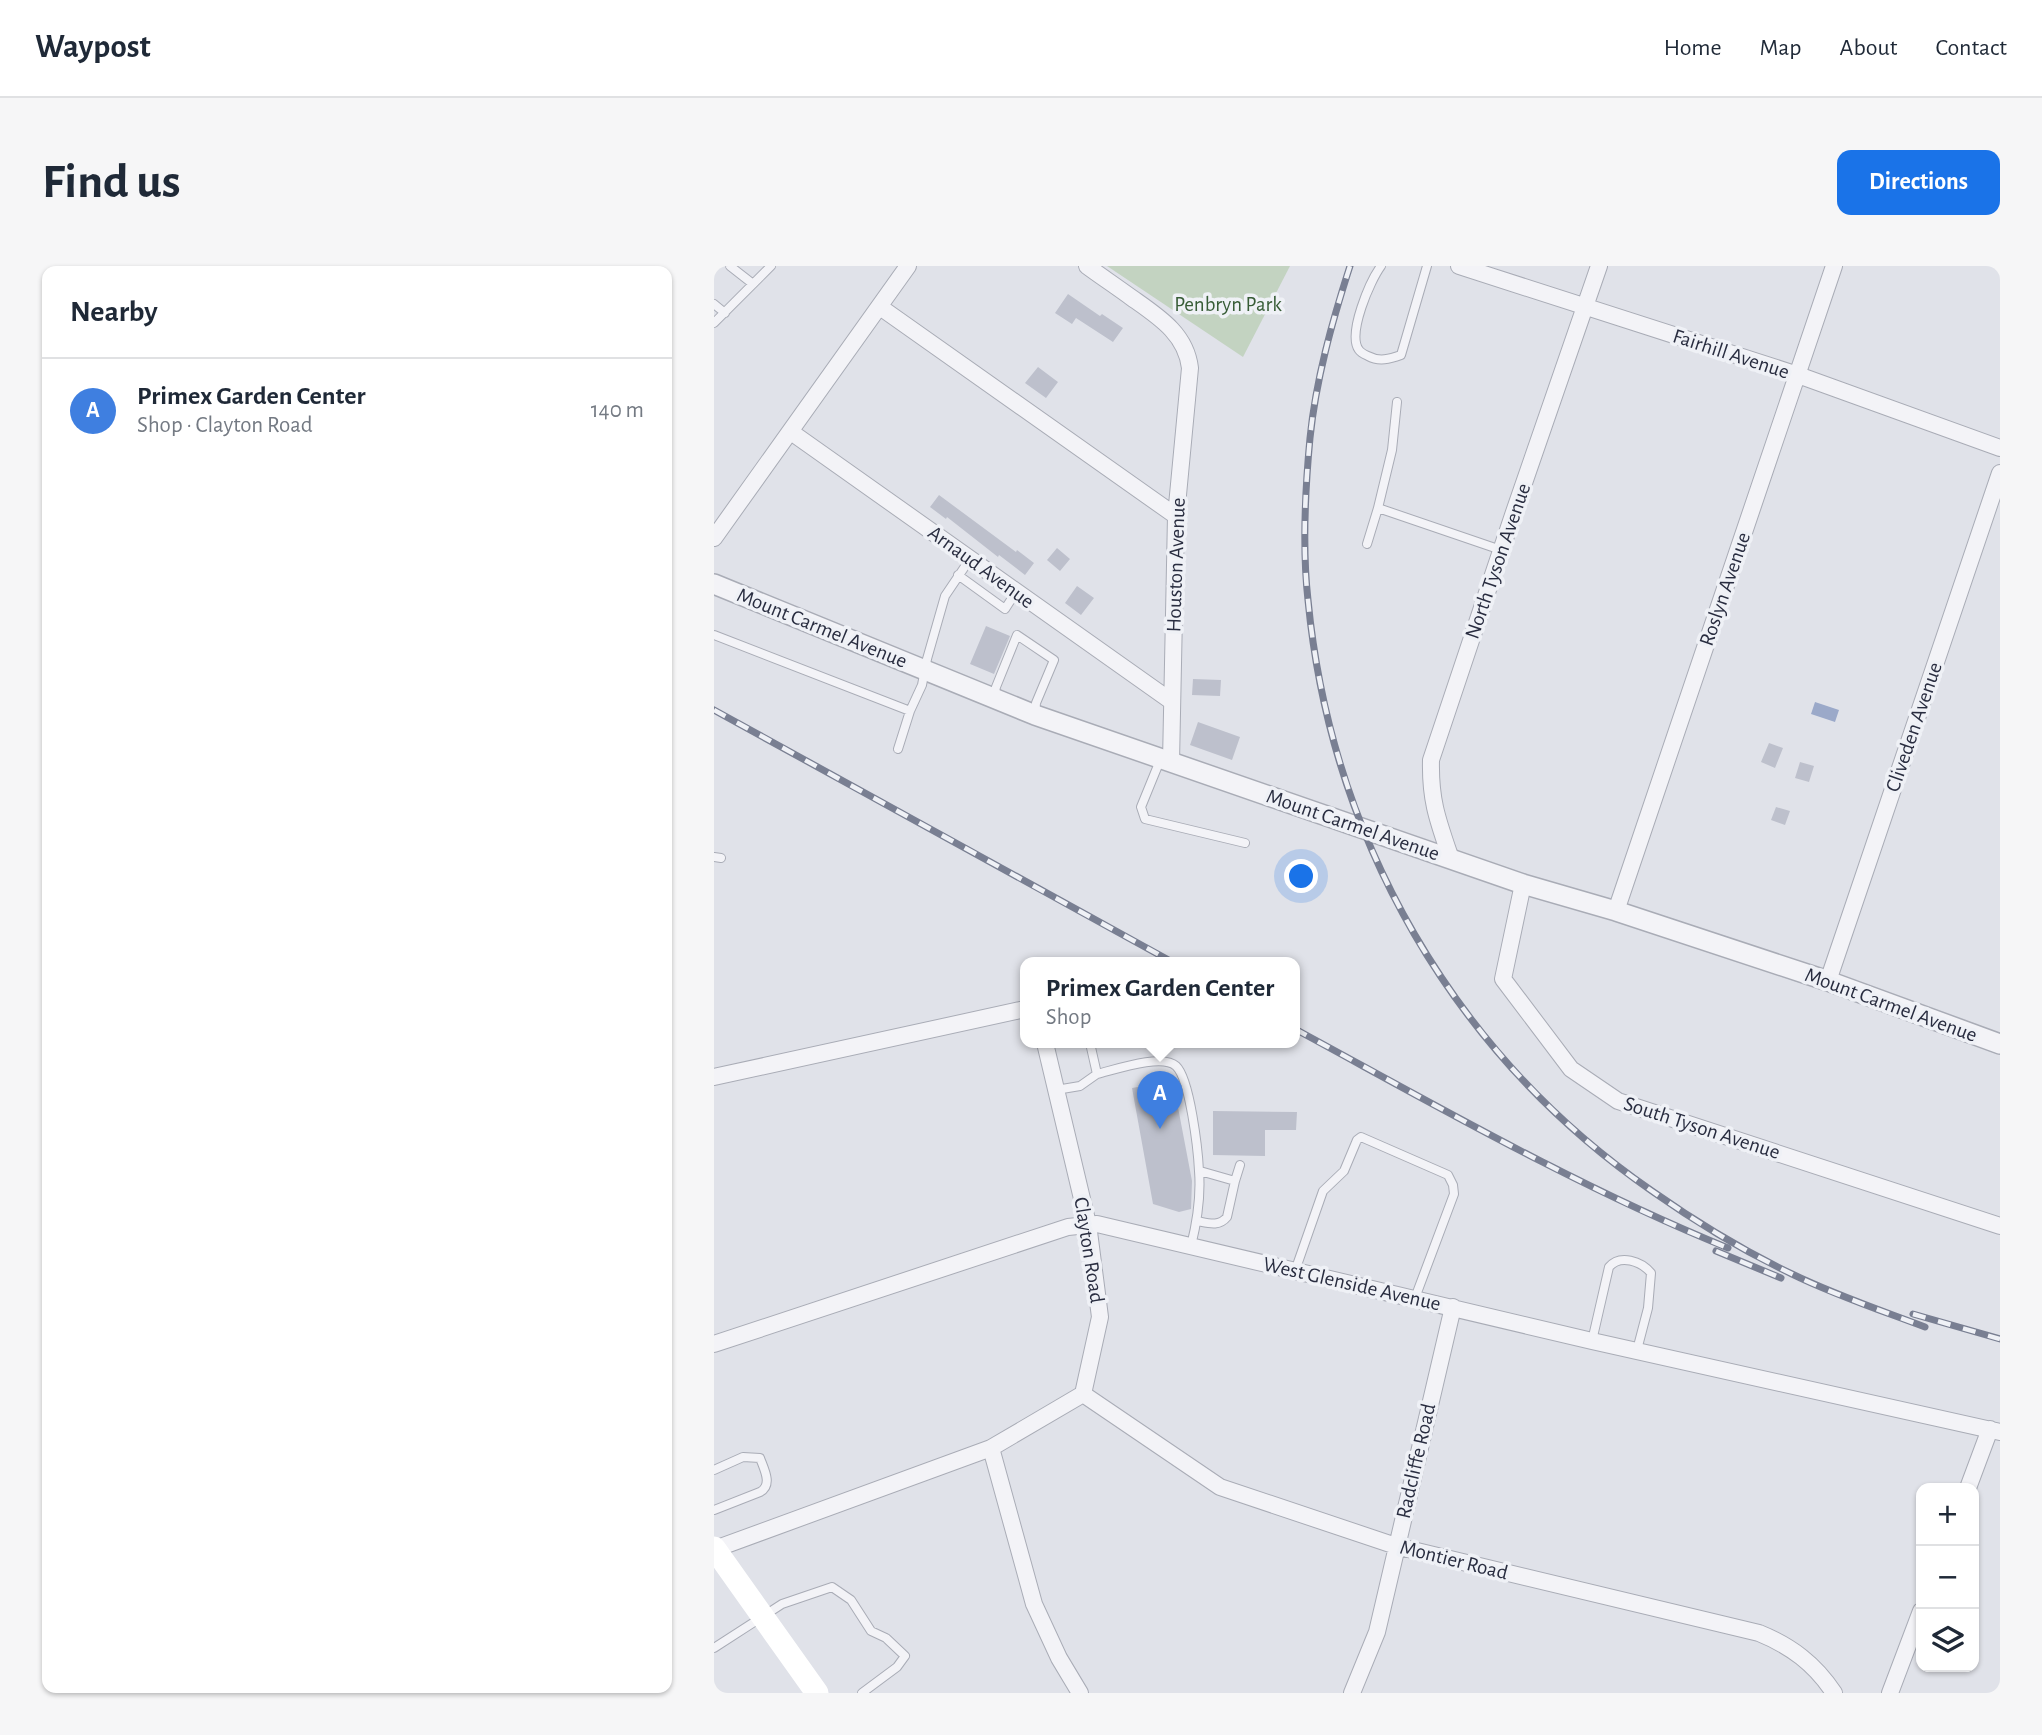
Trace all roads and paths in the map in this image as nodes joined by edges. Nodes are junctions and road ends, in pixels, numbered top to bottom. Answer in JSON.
{"nodes":[{"id":1,"x":730,"y":266,"type":"edge"},
{"id":2,"x":771,"y":266,"type":"edge"},
{"id":3,"x":908,"y":266,"type":"edge"},
{"id":4,"x":1087,"y":266,"type":"edge"},
{"id":5,"x":1381,"y":266,"type":"edge"},
{"id":6,"x":1427,"y":266,"type":"edge"},
{"id":7,"x":1599,"y":266,"type":"edge"},
{"id":8,"x":1834,"y":266,"type":"edge"},
{"id":9,"x":1465,"y":267,"type":"edge"},
{"id":10,"x":753,"y":284,"type":"junction"},
{"id":11,"x":714,"y":303,"type":"edge"},
{"id":12,"x":1585,"y":306,"type":"junction"},
{"id":13,"x":880,"y":307,"type":"junction"},
{"id":14,"x":725,"y":313,"type":"junction"},
{"id":15,"x":714,"y":323,"type":"edge"},
{"id":16,"x":1798,"y":375,"type":"junction"},
{"id":17,"x":1397,"y":402,"type":"dead end"},
{"id":18,"x":791,"y":432,"type":"junction"},
{"id":19,"x":2000,"y":447,"type":"edge"},
{"id":20,"x":2000,"y":473,"type":"edge"},
{"id":21,"x":1378,"y":508,"type":"junction"},
{"id":22,"x":1177,"y":516,"type":"junction"},
{"id":23,"x":714,"y":538,"type":"edge"},
{"id":24,"x":1367,"y":544,"type":"dead end"},
{"id":25,"x":1501,"y":550,"type":"junction"},
{"id":26,"x":970,"y":559,"type":"junction"},
{"id":27,"x":958,"y":575,"type":"junction"},
{"id":28,"x":714,"y":584,"type":"edge"},
{"id":29,"x":1016,"y":592,"type":"junction"},
{"id":30,"x":714,"y":635,"type":"edge"},
{"id":31,"x":925,"y":670,"type":"junction"},
{"id":32,"x":994,"y":698,"type":"junction"},
{"id":33,"x":1171,"y":701,"type":"junction"},
{"id":34,"x":910,"y":711,"type":"junction"},
{"id":35,"x":1035,"y":715,"type":"junction"},
{"id":36,"x":898,"y":749,"type":"dead end"},
{"id":37,"x":1166,"y":760,"type":"junction"},
{"id":38,"x":1245,"y":843,"type":"dead end"},
{"id":39,"x":1451,"y":859,"type":"junction"},
{"id":40,"x":1523,"y":884,"type":"junction"},
{"id":41,"x":1616,"y":911,"type":"junction"},
{"id":42,"x":1828,"y":981,"type":"junction"},
{"id":43,"x":1020,"y":1010,"type":"edge"},
{"id":44,"x":2000,"y":1044,"type":"edge"},
{"id":45,"x":1046,"y":1048,"type":"edge"},
{"id":46,"x":1091,"y":1048,"type":"edge"},
{"id":47,"x":1097,"y":1074,"type":"junction"},
{"id":48,"x":714,"y":1077,"type":"edge"},
{"id":49,"x":1056,"y":1090,"type":"junction"},
{"id":50,"x":1240,"y":1166,"type":"dead end"},
{"id":51,"x":1199,"y":1171,"type":"junction"},
{"id":52,"x":1235,"y":1181,"type":"junction"},
{"id":53,"x":1197,"y":1221,"type":"junction"},
{"id":54,"x":1088,"y":1224,"type":"junction"},
{"id":55,"x":2000,"y":1226,"type":"edge"},
{"id":56,"x":1191,"y":1246,"type":"junction"},
{"id":57,"x":1295,"y":1271,"type":"junction"},
{"id":58,"x":1415,"y":1298,"type":"junction"},
{"id":59,"x":1453,"y":1307,"type":"junction"},
{"id":60,"x":1592,"y":1341,"type":"junction"},
{"id":61,"x":714,"y":1344,"type":"edge"},
{"id":62,"x":1637,"y":1350,"type":"junction"},
{"id":63,"x":1083,"y":1394,"type":"junction"},
{"id":64,"x":1995,"y":1431,"type":"edge"},
{"id":65,"x":991,"y":1448,"type":"junction"},
{"id":66,"x":714,"y":1470,"type":"edge"},
{"id":67,"x":1970,"y":1483,"type":"edge"},
{"id":68,"x":714,"y":1510,"type":"edge"},
{"id":69,"x":1396,"y":1546,"type":"junction"},
{"id":70,"x":716,"y":1553,"type":"edge"},
{"id":71,"x":762,"y":1615,"type":"junction"},
{"id":72,"x":1916,"y":1625,"type":"edge"},
{"id":73,"x":714,"y":1648,"type":"edge"},
{"id":74,"x":817,"y":1693,"type":"edge"},
{"id":75,"x":862,"y":1693,"type":"edge"},
{"id":76,"x":1080,"y":1693,"type":"edge"},
{"id":77,"x":1352,"y":1693,"type":"edge"},
{"id":78,"x":1834,"y":1693,"type":"edge"},
{"id":79,"x":1891,"y":1693,"type":"edge"}],
"edges":[{"from":1,"to":10,"type":"lane"},
{"from":2,"to":10,"type":"lane"},
{"from":3,"to":13,"type":"street"},
{"from":4,"to":22,"type":"street","name":"Houston Avenue"},
{"from":5,"to":6,"type":"lane"},
{"from":7,"to":12,"type":"street","name":"North Tyson Avenue"},
{"from":8,"to":16,"type":"street","name":"Roslyn Avenue"},
{"from":9,"to":12,"type":"street","name":"Fairhill Avenue"},
{"from":10,"to":14,"type":"lane"},
{"from":11,"to":14,"type":"lane"},
{"from":12,"to":16,"type":"street","name":"Fairhill Avenue"},
{"from":12,"to":25,"type":"street","name":"North Tyson Avenue"},
{"from":13,"to":18,"type":"street"},
{"from":13,"to":22,"type":"street"},
{"from":14,"to":15,"type":"lane"},
{"from":16,"to":19,"type":"street","name":"Fairhill Avenue"},
{"from":16,"to":41,"type":"street","name":"Roslyn Avenue"},
{"from":17,"to":21,"type":"lane"},
{"from":18,"to":23,"type":"street"},
{"from":18,"to":26,"type":"street","name":"Arnaud Avenue"},
{"from":20,"to":42,"type":"street","name":"Cliveden Avenue"},
{"from":21,"to":24,"type":"lane"},
{"from":21,"to":25,"type":"lane"},
{"from":22,"to":33,"type":"street","name":"Houston Avenue"},
{"from":25,"to":39,"type":"street","name":"North Tyson Avenue"},
{"from":26,"to":27,"type":"lane"},
{"from":26,"to":29,"type":"street","name":"Arnaud Avenue"},
{"from":27,"to":29,"type":"lane"},
{"from":27,"to":31,"type":"lane"},
{"from":28,"to":31,"type":"street","name":"Mount Carmel Avenue"},
{"from":29,"to":33,"type":"street","name":"Arnaud Avenue"},
{"from":30,"to":34,"type":"lane"},
{"from":31,"to":32,"type":"street","name":"Mount Carmel Avenue"},
{"from":31,"to":34,"type":"lane"},
{"from":32,"to":35,"type":"street","name":"Mount Carmel Avenue"},
{"from":32,"to":35,"type":"lane"},
{"from":33,"to":37,"type":"street","name":"Houston Avenue"},
{"from":34,"to":36,"type":"lane"},
{"from":35,"to":37,"type":"street","name":"Mount Carmel Avenue"},
{"from":37,"to":38,"type":"lane"},
{"from":37,"to":39,"type":"street","name":"Mount Carmel Avenue"},
{"from":39,"to":40,"type":"street","name":"Mount Carmel Avenue"},
{"from":40,"to":41,"type":"street","name":"Mount Carmel Avenue"},
{"from":40,"to":55,"type":"street","name":"South Tyson Avenue"},
{"from":41,"to":42,"type":"street","name":"Mount Carmel Avenue"},
{"from":42,"to":44,"type":"street","name":"Mount Carmel Avenue"},
{"from":43,"to":48,"type":"street"},
{"from":45,"to":49,"type":"street","name":"Clayton Road"},
{"from":46,"to":47,"type":"lane"},
{"from":47,"to":49,"type":"lane"},
{"from":47,"to":51,"type":"lane"},
{"from":49,"to":54,"type":"street","name":"Clayton Road"},
{"from":50,"to":52,"type":"lane"},
{"from":51,"to":52,"type":"lane"},
{"from":51,"to":53,"type":"lane"},
{"from":52,"to":53,"type":"lane"},
{"from":53,"to":56,"type":"lane"},
{"from":54,"to":56,"type":"street","name":"West Glenside Avenue"},
{"from":54,"to":61,"type":"street","name":"West Glenside Avenue"},
{"from":54,"to":63,"type":"street","name":"Clayton Road"},
{"from":56,"to":57,"type":"street","name":"West Glenside Avenue"},
{"from":57,"to":58,"type":"street","name":"West Glenside Avenue"},
{"from":57,"to":58,"type":"lane"},
{"from":58,"to":59,"type":"street","name":"West Glenside Avenue"},
{"from":59,"to":60,"type":"street","name":"West Glenside Avenue"},
{"from":59,"to":69,"type":"street","name":"Radcliffe Road"},
{"from":60,"to":62,"type":"street","name":"West Glenside Avenue"},
{"from":60,"to":62,"type":"lane"},
{"from":62,"to":64,"type":"street","name":"West Glenside Avenue"},
{"from":63,"to":65,"type":"street"},
{"from":63,"to":69,"type":"street","name":"Montier Road"},
{"from":64,"to":67,"type":"street"},
{"from":65,"to":70,"type":"street"},
{"from":65,"to":76,"type":"street"},
{"from":66,"to":68,"type":"lane"},
{"from":69,"to":77,"type":"street","name":"Radcliffe Road"},
{"from":69,"to":78,"type":"street","name":"Montier Road"},
{"from":70,"to":71,"type":"main road"},
{"from":71,"to":73,"type":"lane"},
{"from":71,"to":74,"type":"main road"},
{"from":71,"to":75,"type":"lane"},
{"from":72,"to":79,"type":"street"}]}
